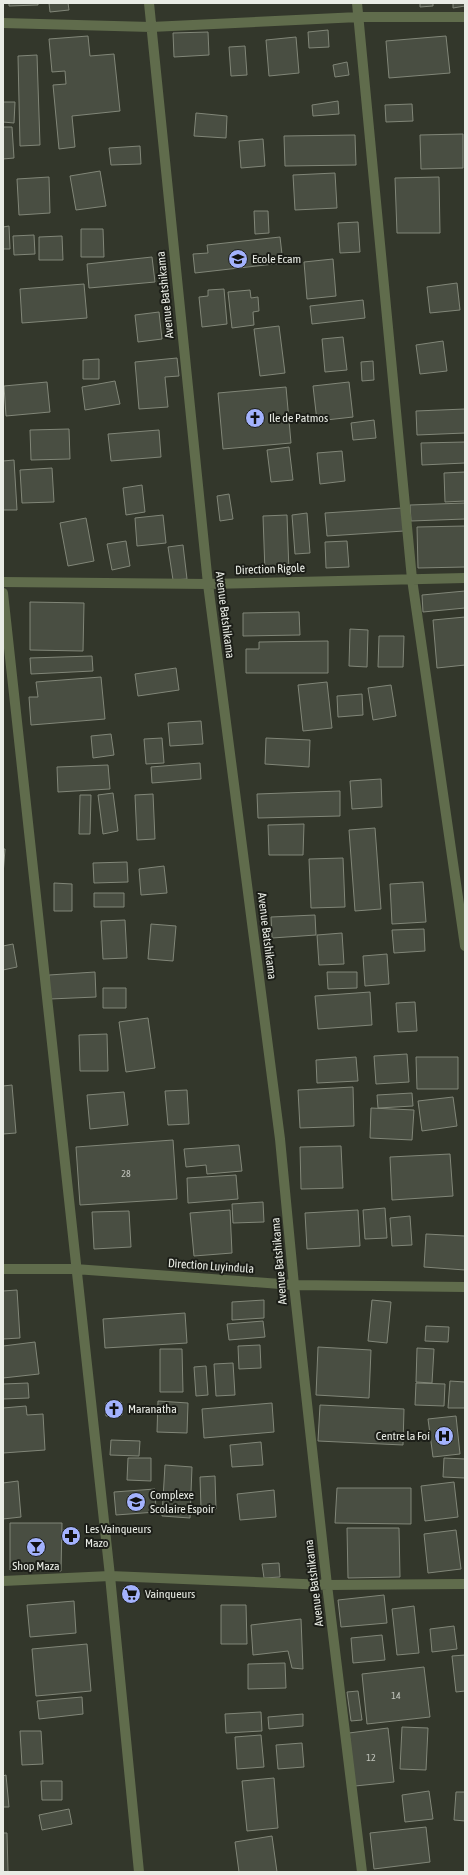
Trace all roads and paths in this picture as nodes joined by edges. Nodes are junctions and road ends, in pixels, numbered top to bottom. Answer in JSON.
{"nodes":[{"id":1,"x":149,"y":3,"type":"edge"},
{"id":2,"x":357,"y":3,"type":"edge"},
{"id":3,"x":359,"y":17,"type":"junction"},
{"id":4,"x":465,"y":17,"type":"edge"},
{"id":5,"x":3,"y":23,"type":"edge"},
{"id":6,"x":151,"y":27,"type":"junction"},
{"id":7,"x":465,"y":578,"type":"edge"},
{"id":8,"x":412,"y":579,"type":"junction"},
{"id":9,"x":3,"y":582,"type":"edge"},
{"id":10,"x":208,"y":584,"type":"junction"},
{"id":11,"x":3,"y":593,"type":"edge"},
{"id":12,"x":465,"y":946,"type":"edge"},
{"id":13,"x":3,"y":1269,"type":"edge"},
{"id":14,"x":76,"y":1269,"type":"junction"},
{"id":15,"x":294,"y":1285,"type":"junction"},
{"id":16,"x":465,"y":1287,"type":"edge"},
{"id":17,"x":110,"y":1576,"type":"junction"},
{"id":18,"x":3,"y":1581,"type":"edge"},
{"id":19,"x":465,"y":1584,"type":"edge"},
{"id":20,"x":327,"y":1585,"type":"junction"},
{"id":21,"x":139,"y":1872,"type":"edge"},
{"id":22,"x":362,"y":1872,"type":"edge"}],
"edges":[{"from":1,"to":6,"type":"street","name":"Avenue Batshikama"},
{"from":2,"to":3,"type":"street"},
{"from":3,"to":4,"type":"street"},
{"from":3,"to":6,"type":"street"},
{"from":3,"to":8,"type":"street"},
{"from":5,"to":6,"type":"street"},
{"from":6,"to":10,"type":"street","name":"Avenue Batshikama"},
{"from":7,"to":8,"type":"street","name":"Direction Rigole"},
{"from":8,"to":10,"type":"street","name":"Direction Rigole"},
{"from":8,"to":12,"type":"street"},
{"from":9,"to":10,"type":"street","name":"Direction Rigole"},
{"from":10,"to":15,"type":"street","name":"Avenue Batshikama"},
{"from":11,"to":14,"type":"street"},
{"from":13,"to":14,"type":"street","name":"Direction Luyindula"},
{"from":14,"to":15,"type":"street","name":"Direction Luyindula"},
{"from":14,"to":17,"type":"street"},
{"from":15,"to":16,"type":"street","name":"Direction Luyindula"},
{"from":15,"to":20,"type":"street","name":"Avenue Batshikama"},
{"from":17,"to":18,"type":"street"},
{"from":17,"to":20,"type":"street"},
{"from":17,"to":21,"type":"street"},
{"from":19,"to":20,"type":"street"},
{"from":20,"to":22,"type":"street","name":"Avenue Batshikama"}]}
